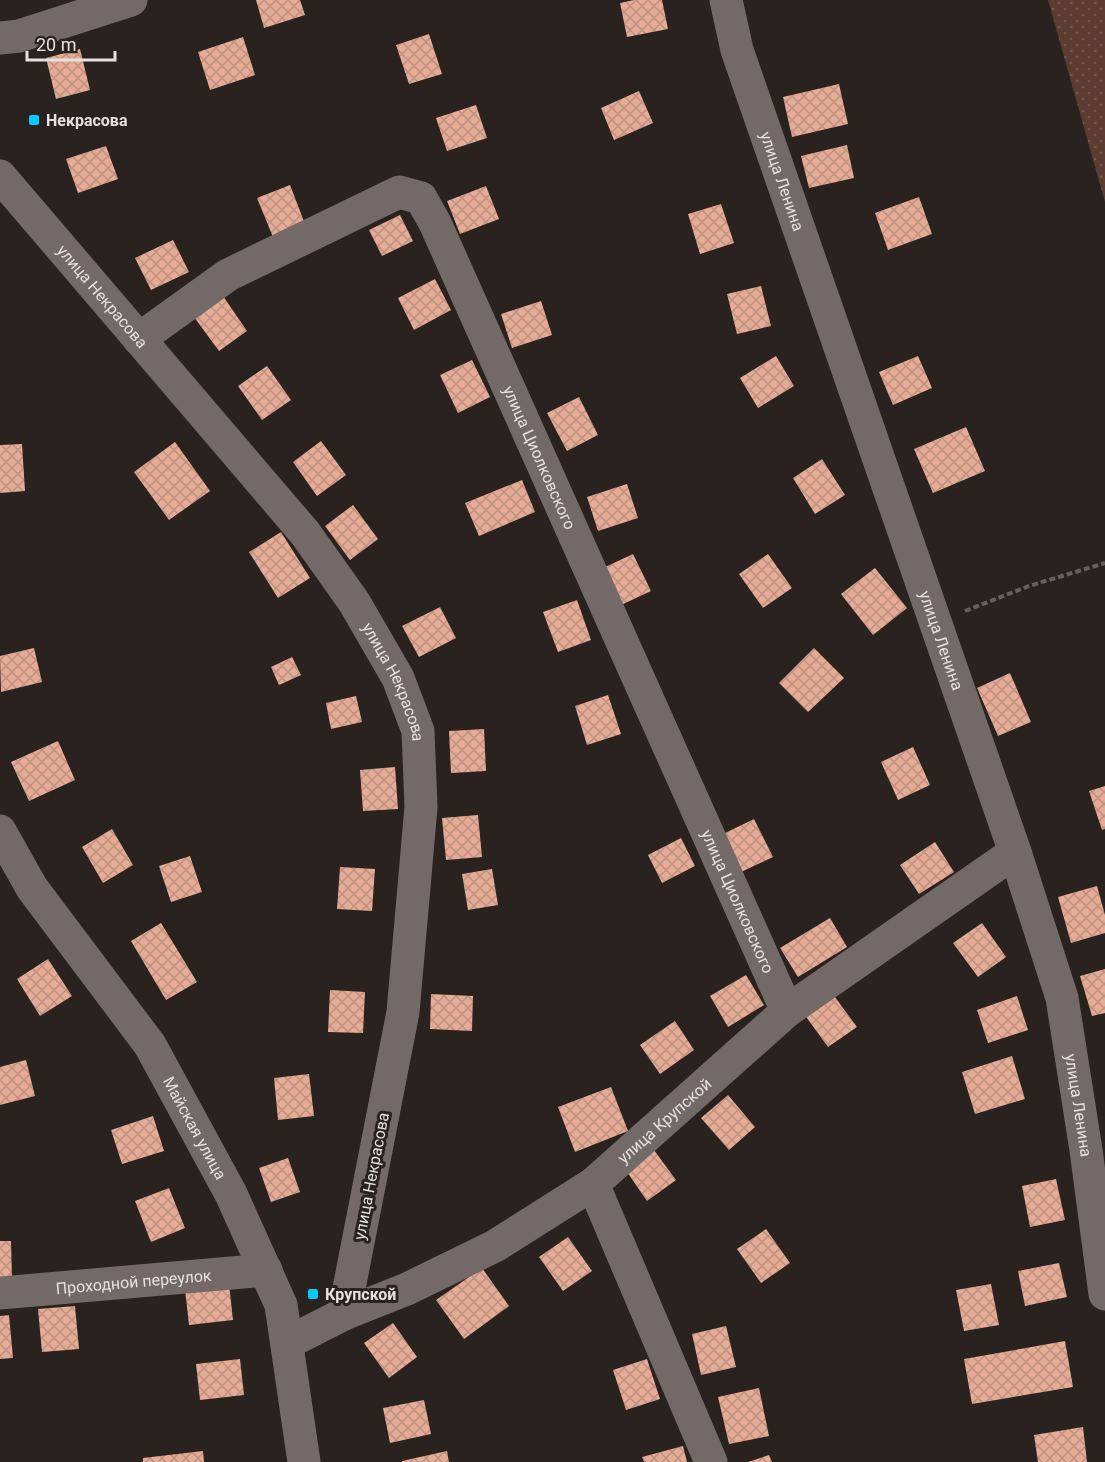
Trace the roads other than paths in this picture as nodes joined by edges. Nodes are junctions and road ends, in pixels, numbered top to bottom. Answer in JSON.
{"nodes":[{"id":1,"x":131,"y":0,"type":"edge"},
{"id":2,"x":726,"y":0,"type":"edge"},
{"id":3,"x":0,"y":38,"type":"edge"},
{"id":4,"x":0,"y":176,"type":"edge"},
{"id":5,"x":139,"y":339,"type":"junction"},
{"id":6,"x":0,"y":831,"type":"edge"},
{"id":7,"x":1015,"y":852,"type":"junction"},
{"id":8,"x":787,"y":1011,"type":"junction"},
{"id":9,"x":593,"y":1184,"type":"junction"},
{"id":10,"x":266,"y":1270,"type":"junction"},
{"id":11,"x":0,"y":1293,"type":"edge"},
{"id":12,"x":1105,"y":1294,"type":"edge"},
{"id":13,"x":344,"y":1314,"type":"junction"},
{"id":14,"x":286,"y":1343,"type":"junction"},
{"id":15,"x":304,"y":1462,"type":"edge"},
{"id":16,"x":711,"y":1462,"type":"edge"}],
"edges":[{"from":1,"to":3,"type":"street"},
{"from":2,"to":7,"type":"street","name":"улица Ленина"},
{"from":4,"to":5,"type":"street","name":"улица Некрасова"},
{"from":5,"to":8,"type":"street","name":"улица Циолковского"},
{"from":5,"to":13,"type":"street","name":"улица Некрасова"},
{"from":6,"to":10,"type":"street","name":"Майская улица"},
{"from":7,"to":8,"type":"street","name":"улица Крупской"},
{"from":7,"to":12,"type":"street","name":"улица Ленина"},
{"from":8,"to":9,"type":"street","name":"улица Крупской"},
{"from":9,"to":13,"type":"street","name":"улица Крупской"},
{"from":9,"to":16,"type":"street"},
{"from":10,"to":11,"type":"street","name":"Проходной переулок"},
{"from":10,"to":14,"type":"street","name":"Майская улица"},
{"from":13,"to":14,"type":"street","name":"улица Крупской"},
{"from":14,"to":15,"type":"street","name":"Майская улица"}]}
